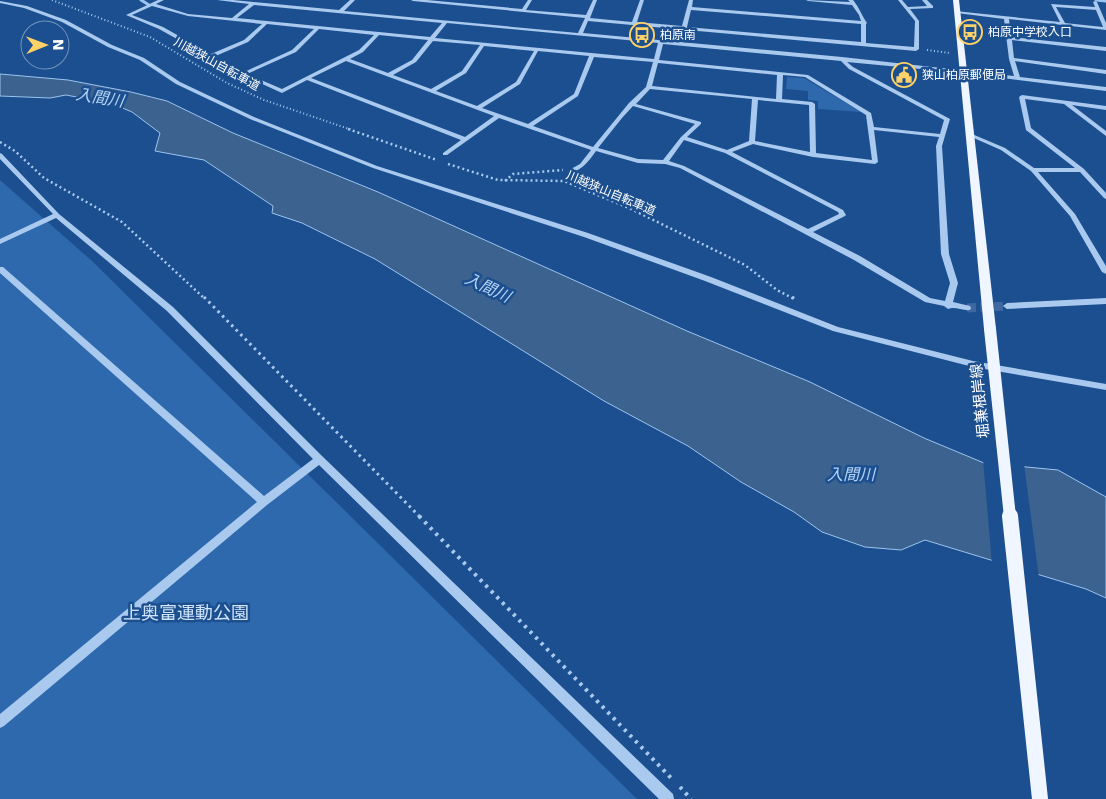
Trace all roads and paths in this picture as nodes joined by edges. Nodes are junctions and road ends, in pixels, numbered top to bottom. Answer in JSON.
{"nodes":[{"id":1,"x":52,"y":0,"type":"edge"},
{"id":2,"x":162,"y":0,"type":"edge"},
{"id":3,"x":219,"y":0,"type":"edge"},
{"id":4,"x":353,"y":0,"type":"edge"},
{"id":5,"x":413,"y":0,"type":"edge"},
{"id":6,"x":530,"y":0,"type":"edge"},
{"id":7,"x":595,"y":0,"type":"edge"},
{"id":8,"x":642,"y":0,"type":"edge"},
{"id":9,"x":691,"y":0,"type":"edge"},
{"id":10,"x":808,"y":0,"type":"edge"},
{"id":11,"x":900,"y":0,"type":"edge"},
{"id":12,"x":924,"y":0,"type":"edge"},
{"id":13,"x":956,"y":0,"type":"edge"},
{"id":14,"x":0,"y":2,"type":"edge"},
{"id":15,"x":454,"y":2,"type":"edge"},
{"id":16,"x":852,"y":2,"type":"edge"},
{"id":17,"x":1095,"y":2,"type":"dead end"},
{"id":18,"x":253,"y":3,"type":"junction"},
{"id":19,"x":154,"y":5,"type":"junction"},
{"id":20,"x":689,"y":8,"type":"junction"},
{"id":21,"x":908,"y":8,"type":"junction"},
{"id":22,"x":1098,"y":10,"type":"junction"},
{"id":23,"x":342,"y":11,"type":"junction"},
{"id":24,"x":523,"y":11,"type":"junction"},
{"id":25,"x":957,"y":12,"type":"junction"},
{"id":26,"x":1006,"y":17,"type":"junction"},
{"id":27,"x":587,"y":18,"type":"junction"},
{"id":28,"x":232,"y":20,"type":"junction"},
{"id":29,"x":446,"y":21,"type":"junction"},
{"id":30,"x":266,"y":23,"type":"junction"},
{"id":31,"x":865,"y":23,"type":"junction"},
{"id":32,"x":634,"y":24,"type":"junction"},
{"id":33,"x":1063,"y":24,"type":"junction"},
{"id":34,"x":318,"y":28,"type":"junction"},
{"id":35,"x":684,"y":28,"type":"junction"},
{"id":36,"x":1106,"y":29,"type":"edge"},
{"id":37,"x":377,"y":34,"type":"junction"},
{"id":38,"x":580,"y":34,"type":"junction"},
{"id":39,"x":770,"y":36,"type":"junction"},
{"id":40,"x":1010,"y":38,"type":"junction"},
{"id":41,"x":431,"y":39,"type":"junction"},
{"id":42,"x":661,"y":42,"type":"junction"},
{"id":43,"x":483,"y":44,"type":"junction"},
{"id":44,"x":863,"y":45,"type":"junction"},
{"id":45,"x":916,"y":49,"type":"junction"},
{"id":46,"x":1106,"y":49,"type":"edge"},
{"id":47,"x":537,"y":50,"type":"junction"},
{"id":48,"x":767,"y":52,"type":"junction"},
{"id":49,"x":961,"y":54,"type":"junction"},
{"id":50,"x":592,"y":55,"type":"junction"},
{"id":51,"x":346,"y":59,"type":"junction"},
{"id":52,"x":842,"y":59,"type":"junction"},
{"id":53,"x":1012,"y":60,"type":"junction"},
{"id":54,"x":655,"y":61,"type":"junction"},
{"id":55,"x":963,"y":70,"type":"junction"},
{"id":56,"x":1106,"y":72,"type":"edge"},
{"id":57,"x":780,"y":74,"type":"junction"},
{"id":58,"x":388,"y":75,"type":"junction"},
{"id":59,"x":1017,"y":77,"type":"junction"},
{"id":60,"x":308,"y":78,"type":"junction"},
{"id":61,"x":648,"y":87,"type":"junction"},
{"id":62,"x":1106,"y":90,"type":"edge"},
{"id":63,"x":431,"y":91,"type":"junction"},
{"id":64,"x":755,"y":98,"type":"junction"},
{"id":65,"x":779,"y":101,"type":"junction"},
{"id":66,"x":1065,"y":103,"type":"junction"},
{"id":67,"x":631,"y":104,"type":"junction"},
{"id":68,"x":478,"y":108,"type":"junction"},
{"id":69,"x":1106,"y":108,"type":"edge"},
{"id":70,"x":498,"y":116,"type":"junction"},
{"id":71,"x":529,"y":126,"type":"junction"},
{"id":72,"x":871,"y":128,"type":"junction"},
{"id":73,"x":1106,"y":134,"type":"edge"},
{"id":74,"x":970,"y":135,"type":"junction"},
{"id":75,"x":942,"y":136,"type":"junction"},
{"id":76,"x":683,"y":138,"type":"junction"},
{"id":77,"x":464,"y":139,"type":"junction"},
{"id":78,"x":0,"y":142,"type":"edge"},
{"id":79,"x":752,"y":142,"type":"junction"},
{"id":80,"x":594,"y":149,"type":"junction"},
{"id":81,"x":726,"y":152,"type":"junction"},
{"id":82,"x":445,"y":154,"type":"dead end"},
{"id":83,"x":0,"y":155,"type":"edge"},
{"id":84,"x":813,"y":155,"type":"junction"},
{"id":85,"x":665,"y":162,"type":"junction"},
{"id":86,"x":1033,"y":170,"type":"junction"},
{"id":87,"x":1082,"y":170,"type":"junction"},
{"id":88,"x":571,"y":171,"type":"joint"},
{"id":89,"x":505,"y":181,"type":"junction"},
{"id":90,"x":1105,"y":195,"type":"edge"},
{"id":91,"x":57,"y":214,"type":"junction"},
{"id":92,"x":808,"y":232,"type":"junction"},
{"id":93,"x":0,"y":242,"type":"edge"},
{"id":94,"x":0,"y":270,"type":"edge"},
{"id":95,"x":1106,"y":272,"type":"edge"},
{"id":96,"x":800,"y":301,"type":"dead end"},
{"id":97,"x":1106,"y":301,"type":"edge"},
{"id":98,"x":948,"y":306,"type":"junction"},
{"id":99,"x":1007,"y":306,"type":"tunnel mouth"},
{"id":100,"x":967,"y":308,"type":"tunnel mouth"},
{"id":101,"x":1106,"y":387,"type":"edge"},
{"id":102,"x":319,"y":459,"type":"junction"},
{"id":103,"x":264,"y":502,"type":"junction"},
{"id":104,"x":0,"y":722,"type":"edge"},
{"id":105,"x":666,"y":798,"type":"edge"},
{"id":106,"x":691,"y":799,"type":"edge"},
{"id":107,"x":1040,"y":799,"type":"edge"}],
"edges":[{"from":1,"to":89,"type":"path","name":"川越狭山自転車道"},
{"from":2,"to":19,"type":"street"},
{"from":3,"to":18,"type":"street"},
{"from":4,"to":23,"type":"street"},
{"from":5,"to":15,"type":"street"},
{"from":6,"to":24,"type":"street"},
{"from":7,"to":27,"type":"street"},
{"from":8,"to":32,"type":"street"},
{"from":9,"to":20,"type":"street"},
{"from":10,"to":16,"type":"street"},
{"from":11,"to":21,"type":"street"},
{"from":12,"to":21,"type":"street"},
{"from":13,"to":25,"type":"main road","name":"堀兼根岸線"},
{"from":14,"to":101,"type":"street"},
{"from":15,"to":24,"type":"street"},
{"from":16,"to":31,"type":"street"},
{"from":17,"to":22,"type":"street"},
{"from":18,"to":23,"type":"street"},
{"from":18,"to":28,"type":"street"},
{"from":19,"to":28,"type":"street"},
{"from":19,"to":30,"type":"street"},
{"from":20,"to":31,"type":"street"},
{"from":20,"to":35,"type":"street"},
{"from":21,"to":45,"type":"street"},
{"from":22,"to":33,"type":"street"},
{"from":22,"to":36,"type":"street"},
{"from":23,"to":29,"type":"street"},
{"from":24,"to":27,"type":"street"},
{"from":25,"to":26,"type":"street"},
{"from":25,"to":49,"type":"main road","name":"堀兼根岸線"},
{"from":26,"to":33,"type":"street"},
{"from":26,"to":40,"type":"street"},
{"from":27,"to":32,"type":"street"},
{"from":27,"to":38,"type":"street"},
{"from":28,"to":30,"type":"street"},
{"from":29,"to":38,"type":"street"},
{"from":29,"to":41,"type":"street"},
{"from":30,"to":34,"type":"street"},
{"from":31,"to":44,"type":"street"},
{"from":32,"to":35,"type":"street"},
{"from":33,"to":36,"type":"street"},
{"from":34,"to":37,"type":"street"},
{"from":34,"to":60,"type":"street"},
{"from":35,"to":39,"type":"street"},
{"from":37,"to":41,"type":"street"},
{"from":37,"to":51,"type":"street"},
{"from":38,"to":42,"type":"street"},
{"from":39,"to":44,"type":"street"},
{"from":39,"to":48,"type":"street"},
{"from":40,"to":46,"type":"street"},
{"from":40,"to":53,"type":"street"},
{"from":41,"to":43,"type":"street"},
{"from":41,"to":58,"type":"street"},
{"from":42,"to":48,"type":"street"},
{"from":42,"to":54,"type":"street"},
{"from":43,"to":47,"type":"street"},
{"from":43,"to":63,"type":"street"},
{"from":44,"to":45,"type":"street"},
{"from":45,"to":49,"type":"path"},
{"from":47,"to":50,"type":"street"},
{"from":47,"to":68,"type":"street"},
{"from":48,"to":52,"type":"street"},
{"from":49,"to":55,"type":"main road","name":"堀兼根岸線"},
{"from":50,"to":54,"type":"street"},
{"from":50,"to":71,"type":"street"},
{"from":51,"to":58,"type":"street"},
{"from":51,"to":60,"type":"street"},
{"from":52,"to":55,"type":"street"},
{"from":52,"to":75,"type":"street"},
{"from":53,"to":56,"type":"street"},
{"from":53,"to":59,"type":"street"},
{"from":54,"to":57,"type":"street"},
{"from":54,"to":61,"type":"street"},
{"from":55,"to":59,"type":"street"},
{"from":55,"to":74,"type":"main road","name":"堀兼根岸線"},
{"from":57,"to":65,"type":"street"},
{"from":57,"to":72,"type":"street"},
{"from":58,"to":63,"type":"street"},
{"from":59,"to":62,"type":"street"},
{"from":60,"to":77,"type":"street"},
{"from":61,"to":64,"type":"street"},
{"from":61,"to":67,"type":"street"},
{"from":63,"to":68,"type":"street"},
{"from":64,"to":65,"type":"street"},
{"from":64,"to":79,"type":"street"},
{"from":65,"to":84,"type":"street"},
{"from":66,"to":69,"type":"street"},
{"from":66,"to":73,"type":"street"},
{"from":66,"to":87,"type":"street"},
{"from":67,"to":76,"type":"street"},
{"from":67,"to":80,"type":"street"},
{"from":68,"to":70,"type":"street"},
{"from":70,"to":71,"type":"street"},
{"from":70,"to":77,"type":"street"},
{"from":71,"to":80,"type":"street"},
{"from":72,"to":75,"type":"street"},
{"from":72,"to":84,"type":"street"},
{"from":74,"to":86,"type":"street"},
{"from":74,"to":107,"type":"main road","name":"堀兼根岸線","bridge":true},
{"from":75,"to":98,"type":"street"},
{"from":76,"to":81,"type":"street"},
{"from":76,"to":85,"type":"street"},
{"from":77,"to":82,"type":"street"},
{"from":78,"to":106,"type":"path"},
{"from":79,"to":81,"type":"street"},
{"from":79,"to":84,"type":"street"},
{"from":80,"to":85,"type":"street"},
{"from":80,"to":88,"type":"street"},
{"from":81,"to":92,"type":"street"},
{"from":83,"to":91,"type":"street"},
{"from":85,"to":92,"type":"street"},
{"from":86,"to":87,"type":"street"},
{"from":86,"to":95,"type":"street"},
{"from":87,"to":90,"type":"street"},
{"from":88,"to":89,"type":"path"},
{"from":89,"to":96,"type":"path","name":"川越狭山自転車道"},
{"from":91,"to":93,"type":"street"},
{"from":91,"to":102,"type":"street"},
{"from":92,"to":98,"type":"street"},
{"from":94,"to":103,"type":"street"},
{"from":97,"to":99,"type":"street"},
{"from":98,"to":100,"type":"street"},
{"from":102,"to":103,"type":"street"},
{"from":102,"to":105,"type":"street"},
{"from":103,"to":104,"type":"street"}]}
